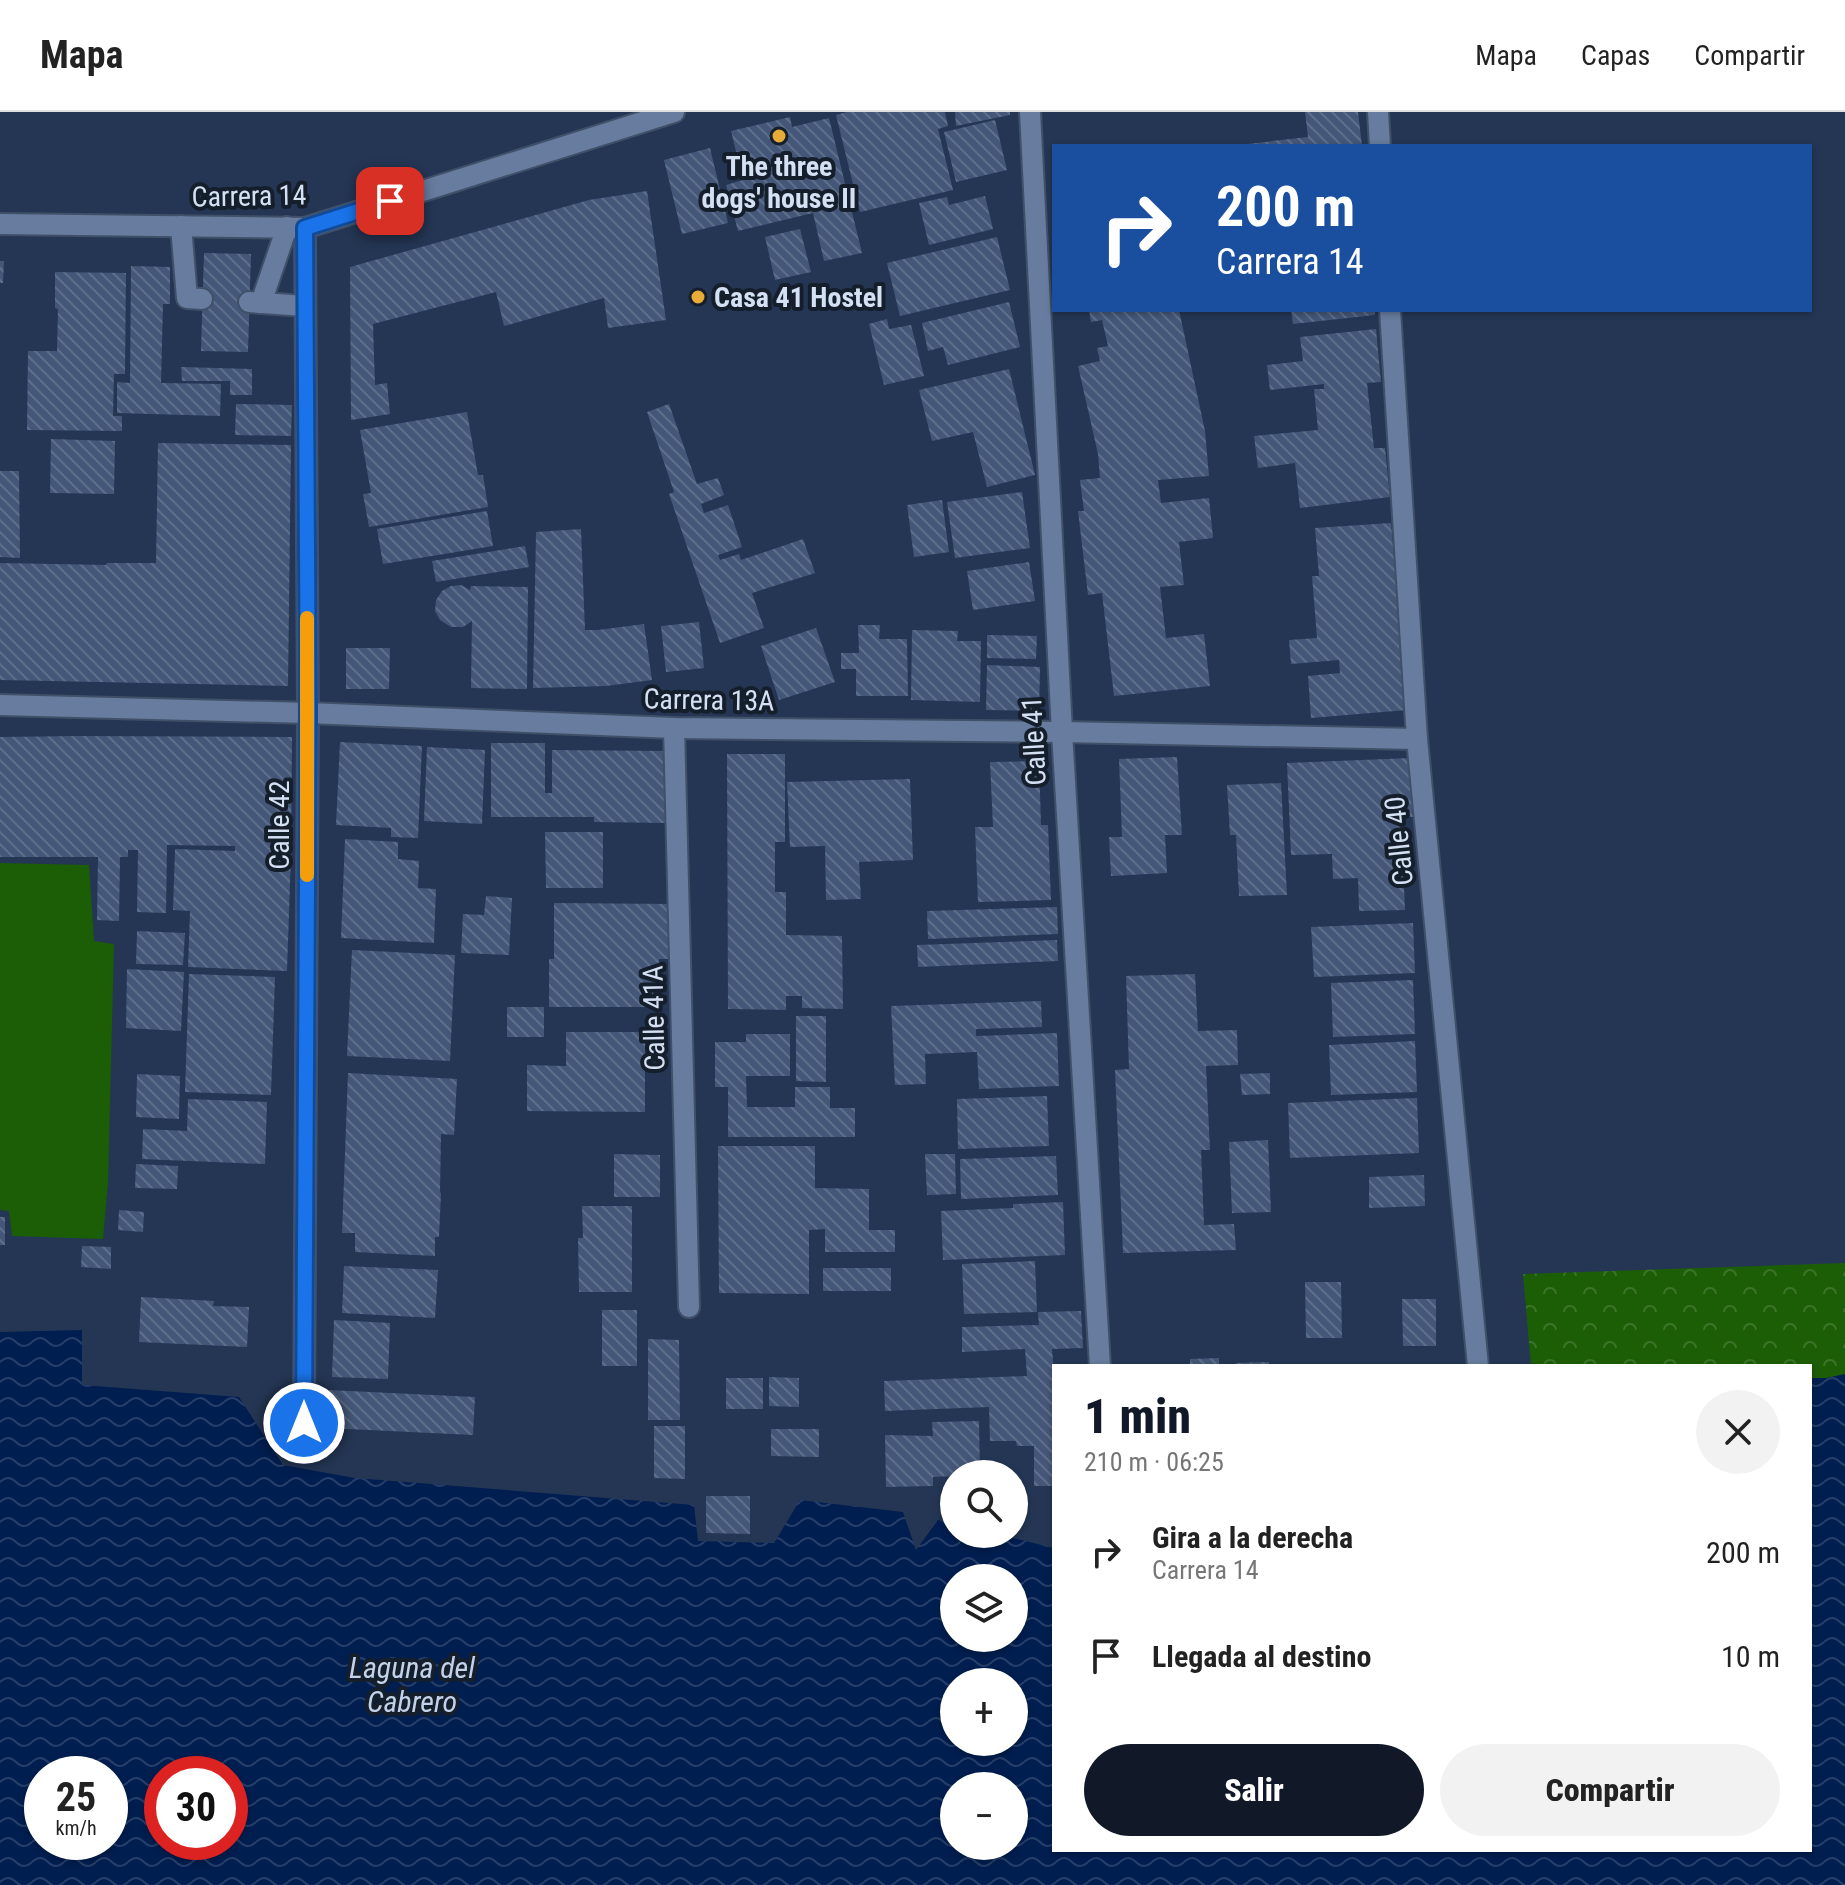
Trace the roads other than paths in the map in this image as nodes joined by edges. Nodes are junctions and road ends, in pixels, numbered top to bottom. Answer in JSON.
{"nodes":[{"id":1,"x":674,"y":112,"type":"edge"},
{"id":2,"x":1030,"y":112,"type":"edge"},
{"id":3,"x":1378,"y":112,"type":"edge"},
{"id":4,"x":1380,"y":144,"type":"edge"},
{"id":5,"x":0,"y":224,"type":"edge"},
{"id":6,"x":181,"y":226,"type":"junction"},
{"id":7,"x":296,"y":227,"type":"junction"},
{"id":8,"x":202,"y":299,"type":"dead end"},
{"id":9,"x":305,"y":306,"type":"junction"},
{"id":10,"x":1390,"y":312,"type":"edge"},
{"id":11,"x":0,"y":705,"type":"edge"},
{"id":12,"x":308,"y":713,"type":"junction"},
{"id":13,"x":674,"y":728,"type":"junction"},
{"id":14,"x":1062,"y":732,"type":"junction"},
{"id":15,"x":1417,"y":739,"type":"junction"},
{"id":16,"x":689,"y":1307,"type":"dead end"},
{"id":17,"x":1100,"y":1364,"type":"edge"},
{"id":18,"x":1478,"y":1364,"type":"edge"},
{"id":19,"x":304,"y":1423,"type":"dead end"}],
"edges":[{"from":1,"to":7,"type":"street","name":"Carrera 14"},
{"from":2,"to":14,"type":"street","name":"Calle 41"},
{"from":3,"to":4,"type":"street"},
{"from":5,"to":6,"type":"street","name":"Carrera 14"},
{"from":6,"to":7,"type":"street","name":"Carrera 14"},
{"from":6,"to":8,"type":"street"},
{"from":7,"to":9,"type":"street","name":"Calle 42"},
{"from":7,"to":9,"type":"street"},
{"from":9,"to":12,"type":"street","name":"Calle 42"},
{"from":10,"to":15,"type":"street","name":"Calle 40"},
{"from":11,"to":12,"type":"street","name":"Carrera 13A"},
{"from":12,"to":13,"type":"street","name":"Carrera 13A"},
{"from":12,"to":19,"type":"street","name":"Calle 42"},
{"from":13,"to":14,"type":"street","name":"Carrera 13A"},
{"from":13,"to":16,"type":"street","name":"Calle 41A"},
{"from":14,"to":15,"type":"street","name":"Carrera 13A"},
{"from":14,"to":17,"type":"street","name":"Calle 41"},
{"from":15,"to":18,"type":"street","name":"Calle 40"}]}
